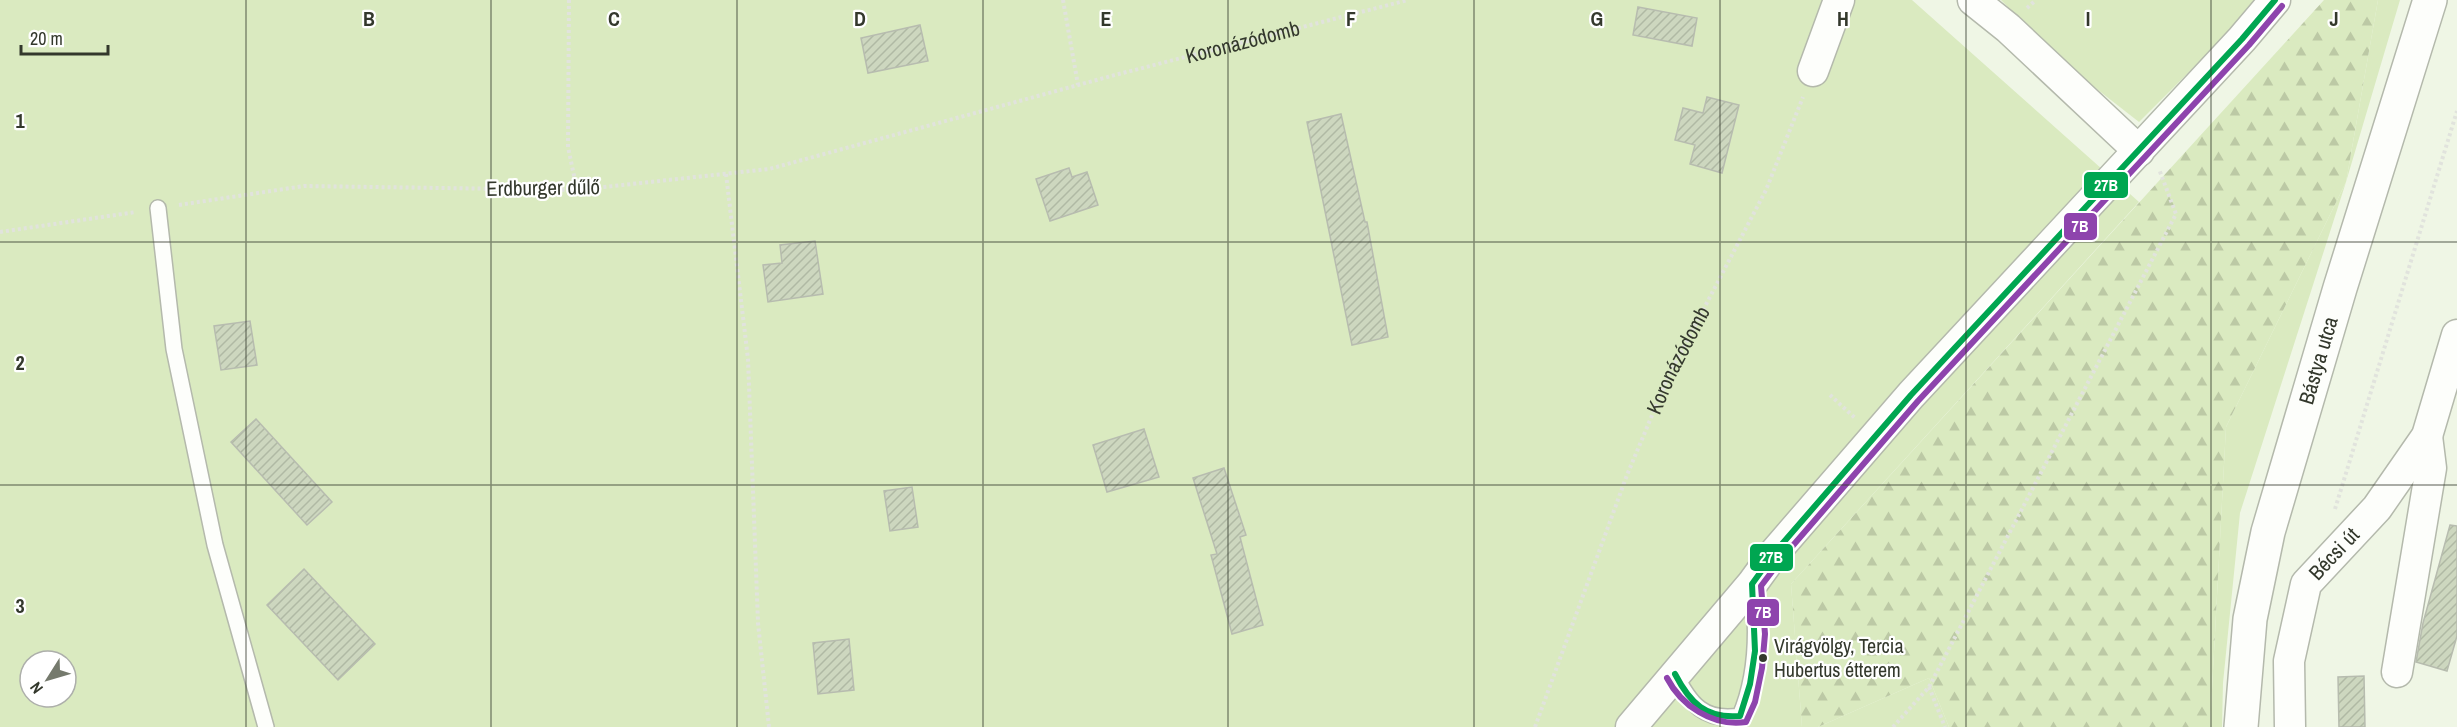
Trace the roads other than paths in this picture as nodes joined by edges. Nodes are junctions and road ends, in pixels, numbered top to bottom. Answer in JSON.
{"nodes":[{"id":1,"x":1839,"y":0,"type":"edge"},
{"id":2,"x":1973,"y":0,"type":"edge"},
{"id":3,"x":2275,"y":0,"type":"edge"},
{"id":4,"x":2430,"y":0,"type":"edge"},
{"id":5,"x":1814,"y":71,"type":"road end"},
{"id":6,"x":2139,"y":151,"type":"junction"},
{"id":7,"x":158,"y":208,"type":"road end"},
{"id":8,"x":2457,"y":335,"type":"edge"},
{"id":9,"x":2427,"y":436,"type":"junction"},
{"id":10,"x":1752,"y":584,"type":"junction"},
{"id":11,"x":2397,"y":672,"type":"dead end"},
{"id":12,"x":1675,"y":674,"type":"junction"},
{"id":13,"x":266,"y":727,"type":"edge"},
{"id":14,"x":1631,"y":727,"type":"edge"},
{"id":15,"x":2241,"y":727,"type":"edge"},
{"id":16,"x":2290,"y":727,"type":"edge"}],
"edges":[{"from":1,"to":5,"type":"street"},
{"from":2,"to":6,"type":"street"},
{"from":3,"to":6,"type":"street"},
{"from":4,"to":15,"type":"main road","name":"Bástya utca"},
{"from":6,"to":10,"type":"street"},
{"from":7,"to":13,"type":"lane"},
{"from":8,"to":9,"type":"street","name":"Bécsi út"},
{"from":9,"to":11,"type":"street","name":"Bécsi út"},
{"from":9,"to":16,"type":"street","name":"Bécsi út"},
{"from":10,"to":12,"type":"street"},
{"from":10,"to":12,"type":"lane"},
{"from":12,"to":14,"type":"street"}]}
